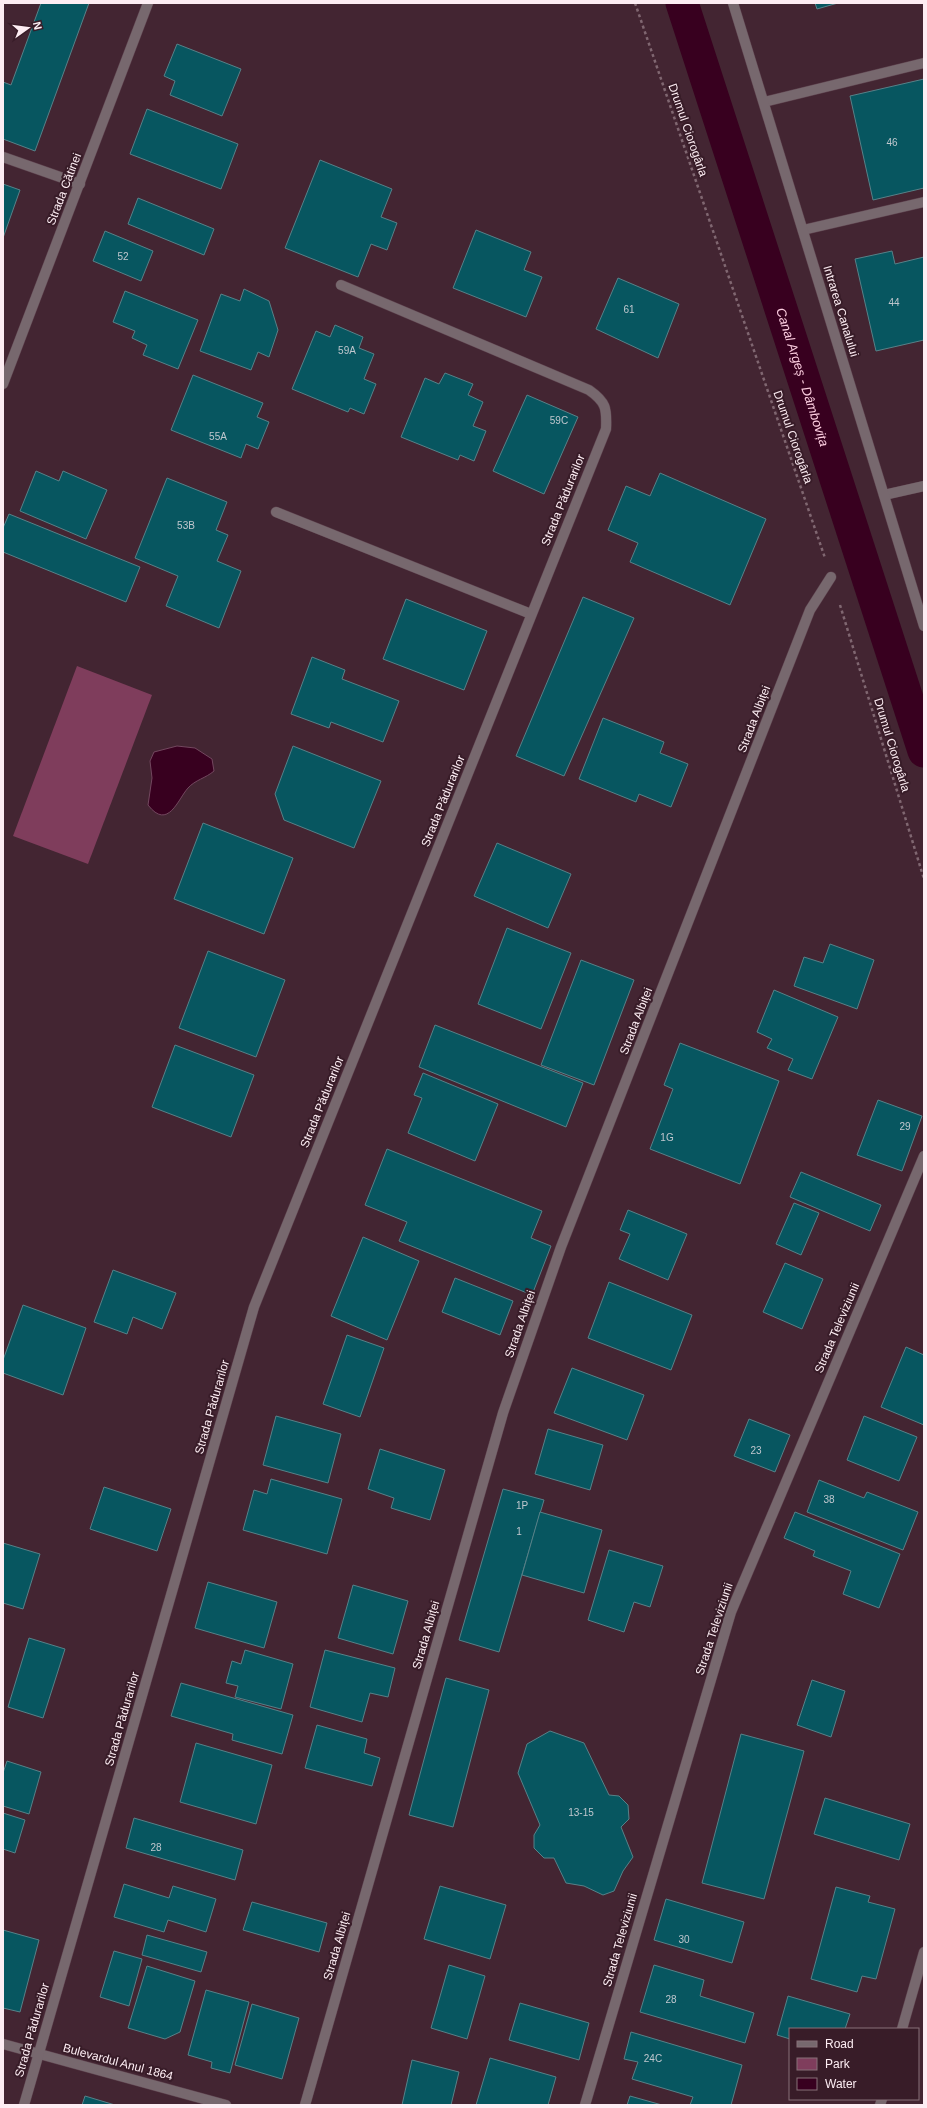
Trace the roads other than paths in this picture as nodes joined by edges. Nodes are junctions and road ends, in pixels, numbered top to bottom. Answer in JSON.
{"nodes":[{"id":1,"x":148,"y":3,"type":"edge"},
{"id":2,"x":733,"y":3,"type":"edge"},
{"id":3,"x":924,"y":63,"type":"edge"},
{"id":4,"x":764,"y":102,"type":"junction"},
{"id":5,"x":3,"y":157,"type":"edge"},
{"id":6,"x":80,"y":184,"type":"junction"},
{"id":7,"x":924,"y":202,"type":"edge"},
{"id":8,"x":803,"y":230,"type":"junction"},
{"id":9,"x":341,"y":285,"type":"dead end"},
{"id":10,"x":3,"y":384,"type":"edge"},
{"id":11,"x":924,"y":486,"type":"edge"},
{"id":12,"x":884,"y":495,"type":"junction"},
{"id":13,"x":276,"y":512,"type":"dead end"},
{"id":14,"x":831,"y":577,"type":"road end"},
{"id":15,"x":532,"y":614,"type":"junction"},
{"id":16,"x":924,"y":626,"type":"edge"},
{"id":17,"x":924,"y":1156,"type":"edge"},
{"id":18,"x":924,"y":1952,"type":"edge"},
{"id":19,"x":902,"y":2028,"type":"edge"},
{"id":20,"x":3,"y":2044,"type":"edge"},
{"id":21,"x":39,"y":2054,"type":"junction"},
{"id":22,"x":24,"y":2105,"type":"edge"},
{"id":23,"x":226,"y":2105,"type":"edge"},
{"id":24,"x":305,"y":2105,"type":"edge"},
{"id":25,"x":585,"y":2105,"type":"edge"}],
"edges":[{"from":1,"to":6,"type":"street","name":"Strada Cătinei"},
{"from":2,"to":4,"type":"street","name":"Intrarea Canalului"},
{"from":3,"to":4,"type":"street"},
{"from":4,"to":8,"type":"street","name":"Intrarea Canalului"},
{"from":5,"to":6,"type":"street"},
{"from":6,"to":10,"type":"street","name":"Strada Cătinei"},
{"from":7,"to":8,"type":"street"},
{"from":8,"to":12,"type":"street","name":"Intrarea Canalului"},
{"from":9,"to":15,"type":"street","name":"Strada Pădurarilor"},
{"from":11,"to":12,"type":"street"},
{"from":12,"to":16,"type":"street","name":"Intrarea Canalului"},
{"from":13,"to":15,"type":"street"},
{"from":14,"to":24,"type":"street","name":"Strada Albiței"},
{"from":15,"to":21,"type":"street","name":"Strada Pădurarilor"},
{"from":17,"to":25,"type":"street","name":"Strada Televiziunii"},
{"from":18,"to":19,"type":"street"},
{"from":20,"to":21,"type":"street","name":"Bulevardul Anul 1864"},
{"from":21,"to":22,"type":"street","name":"Strada Pădurarilor"},
{"from":21,"to":23,"type":"street","name":"Bulevardul Anul 1864"}]}
